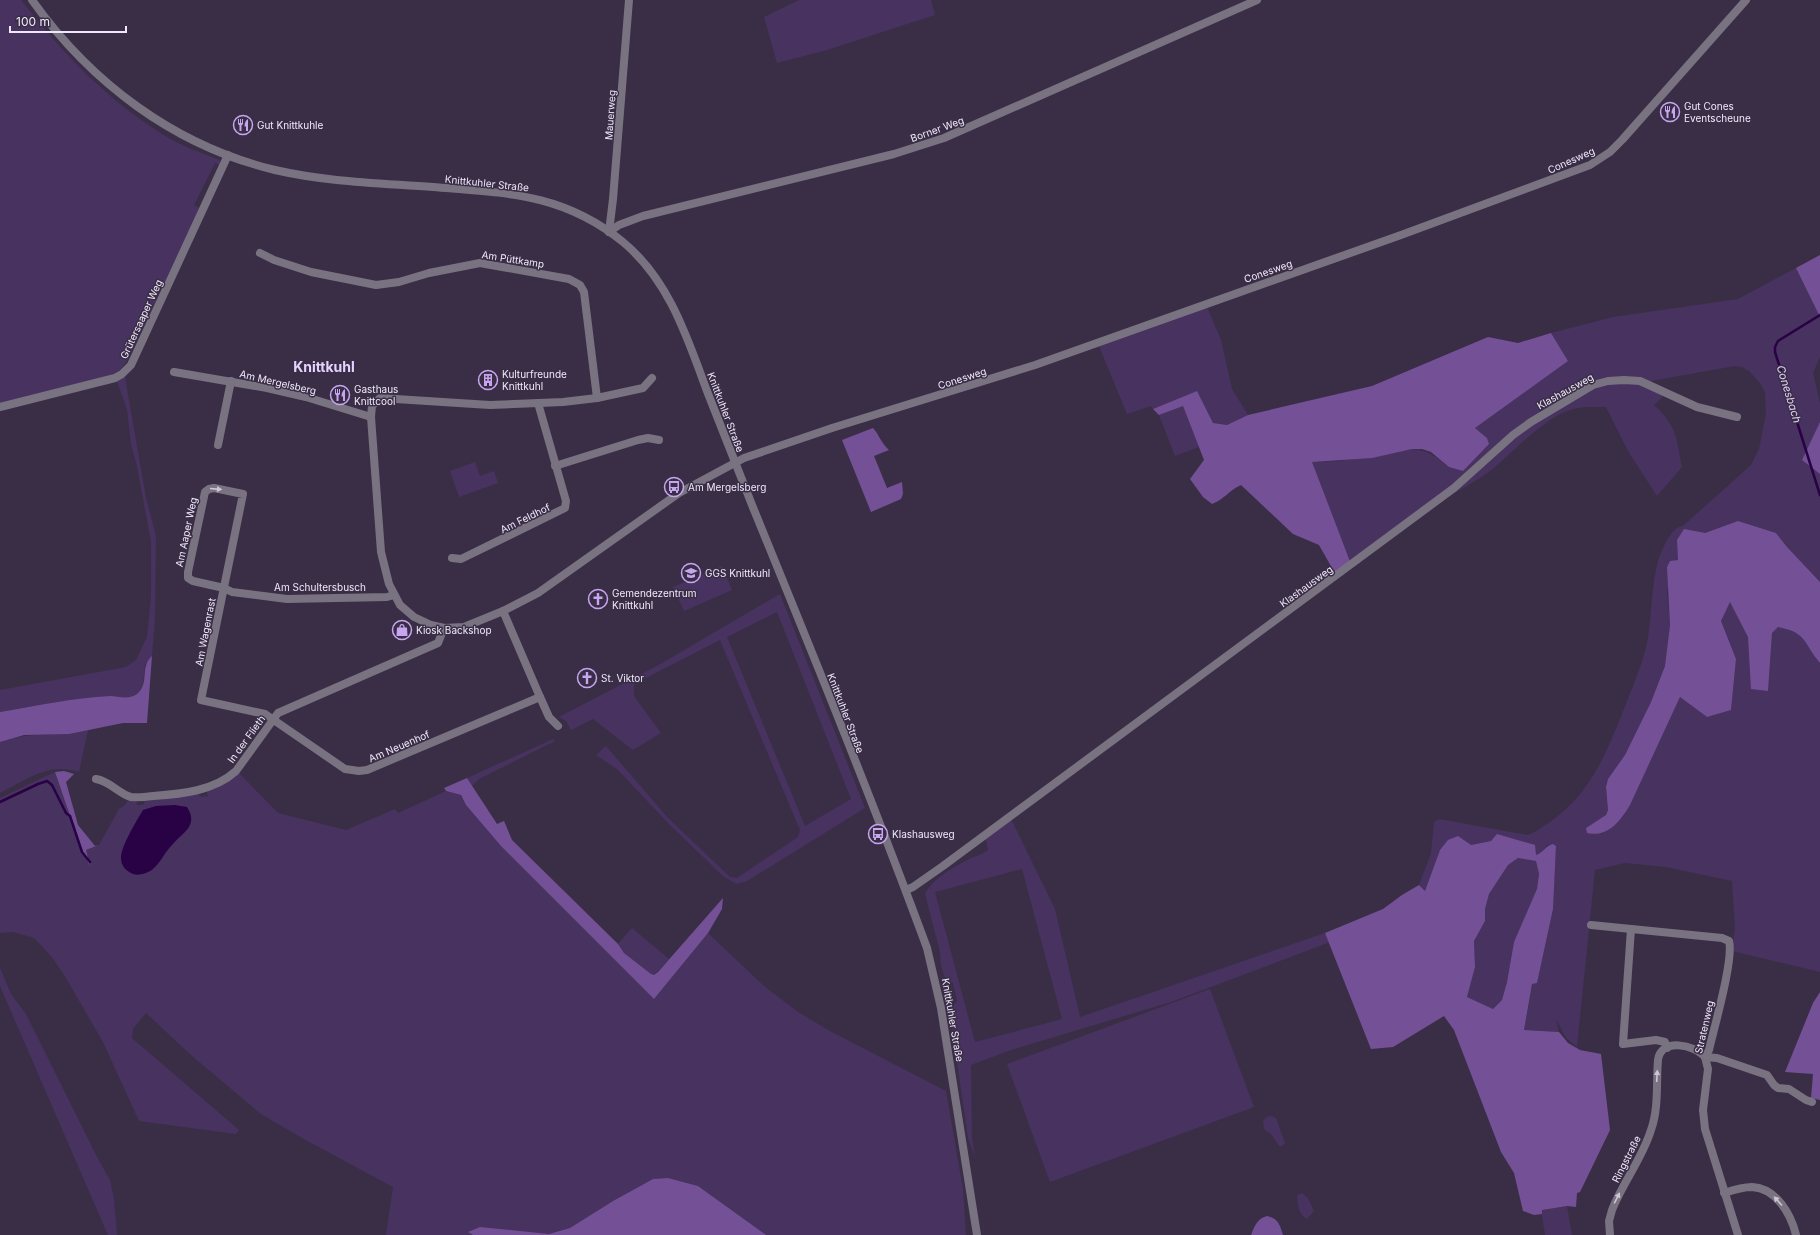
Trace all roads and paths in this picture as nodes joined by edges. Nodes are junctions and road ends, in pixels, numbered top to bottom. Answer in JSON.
{"nodes":[{"id":1,"x":32,"y":0,"type":"edge"},
{"id":2,"x":630,"y":0,"type":"edge"},
{"id":3,"x":1257,"y":0,"type":"edge"},
{"id":4,"x":1746,"y":0,"type":"edge"},
{"id":5,"x":228,"y":155,"type":"junction"},
{"id":6,"x":609,"y":232,"type":"junction"},
{"id":7,"x":260,"y":253,"type":"dead end"},
{"id":8,"x":174,"y":372,"type":"dead end"},
{"id":9,"x":652,"y":378,"type":"dead end"},
{"id":10,"x":231,"y":381,"type":"junction"},
{"id":11,"x":597,"y":398,"type":"junction"},
{"id":12,"x":538,"y":404,"type":"junction"},
{"id":13,"x":0,"y":407,"type":"edge"},
{"id":14,"x":371,"y":417,"type":"junction"},
{"id":15,"x":1737,"y":417,"type":"dead end"},
{"id":16,"x":659,"y":440,"type":"dead end"},
{"id":17,"x":218,"y":445,"type":"dead end"},
{"id":18,"x":735,"y":462,"type":"junction"},
{"id":19,"x":555,"y":466,"type":"junction"},
{"id":20,"x":243,"y":494,"type":"joint"},
{"id":21,"x":452,"y":558,"type":"dead end"},
{"id":22,"x":224,"y":588,"type":"junction"},
{"id":23,"x":394,"y":595,"type":"junction"},
{"id":24,"x":503,"y":612,"type":"junction"},
{"id":25,"x":444,"y":628,"type":"junction"},
{"id":26,"x":540,"y":697,"type":"junction"},
{"id":27,"x":273,"y":719,"type":"junction"},
{"id":28,"x":558,"y":726,"type":"dead end"},
{"id":29,"x":96,"y":779,"type":"dead end"},
{"id":30,"x":906,"y":890,"type":"junction"},
{"id":31,"x":1591,"y":925,"type":"dead end"},
{"id":32,"x":1631,"y":929,"type":"junction"},
{"id":33,"x":1666,"y":1048,"type":"junction"},
{"id":34,"x":1705,"y":1057,"type":"junction"},
{"id":35,"x":1812,"y":1102,"type":"dead end"},
{"id":36,"x":1724,"y":1193,"type":"junction"},
{"id":37,"x":977,"y":1235,"type":"edge"},
{"id":38,"x":1610,"y":1235,"type":"edge"},
{"id":39,"x":1738,"y":1235,"type":"edge"},
{"id":40,"x":1796,"y":1235,"type":"edge"}],
"edges":[{"from":1,"to":5,"type":"street","name":"Knittkuhler Straße"},
{"from":2,"to":6,"type":"street","name":"Mauerweg"},
{"from":3,"to":6,"type":"street","name":"Borner Weg"},
{"from":4,"to":18,"type":"street","name":"Conesweg"},
{"from":5,"to":6,"type":"street","name":"Knittkuhler Straße"},
{"from":5,"to":13,"type":"street","name":"Grütersaaper Weg"},
{"from":6,"to":18,"type":"street","name":"Knittkuhler Straße"},
{"from":7,"to":11,"type":"street","name":"Am Püttkamp"},
{"from":8,"to":10,"type":"street","name":"Am Mergelsberg"},
{"from":9,"to":11,"type":"street"},
{"from":10,"to":14,"type":"street","name":"Am Mergelsberg"},
{"from":10,"to":17,"type":"street"},
{"from":11,"to":12,"type":"street"},
{"from":12,"to":14,"type":"street"},
{"from":12,"to":19,"type":"street","name":"Am Feldhof"},
{"from":14,"to":23,"type":"street"},
{"from":15,"to":30,"type":"street","name":"Klashausweg"},
{"from":16,"to":19,"type":"street"},
{"from":18,"to":24,"type":"street"},
{"from":18,"to":30,"type":"street","name":"Knittkuhler Straße"},
{"from":19,"to":21,"type":"street","name":"Am Feldhof"},
{"from":20,"to":22,"type":"street","name":"Am Wagenrast"},
{"from":22,"to":20,"type":"street","name":"Am Aaper Weg","one_way":true},
{"from":22,"to":23,"type":"street","name":"Am Schultersbusch"},
{"from":22,"to":27,"type":"street","name":"Am Wagenrast"},
{"from":23,"to":25,"type":"street"},
{"from":24,"to":25,"type":"street"},
{"from":24,"to":26,"type":"street"},
{"from":25,"to":27,"type":"street","name":"In der Flieth"},
{"from":26,"to":27,"type":"street","name":"Am Neuenhof"},
{"from":26,"to":28,"type":"street"},
{"from":27,"to":29,"type":"street","name":"In der Flieth"},
{"from":30,"to":37,"type":"street","name":"Knittkuhler Straße"},
{"from":31,"to":32,"type":"street","name":"Stratenweg"},
{"from":32,"to":33,"type":"street"},
{"from":32,"to":34,"type":"street","name":"Stratenweg"},
{"from":33,"to":34,"type":"street"},
{"from":38,"to":33,"type":"street","name":"Ringstraße","one_way":true},
{"from":34,"to":35,"type":"street"},
{"from":34,"to":36,"type":"street","name":"Stratenweg"},
{"from":36,"to":39,"type":"street","name":"Stratenweg"},
{"from":40,"to":36,"type":"street","one_way":true}]}
